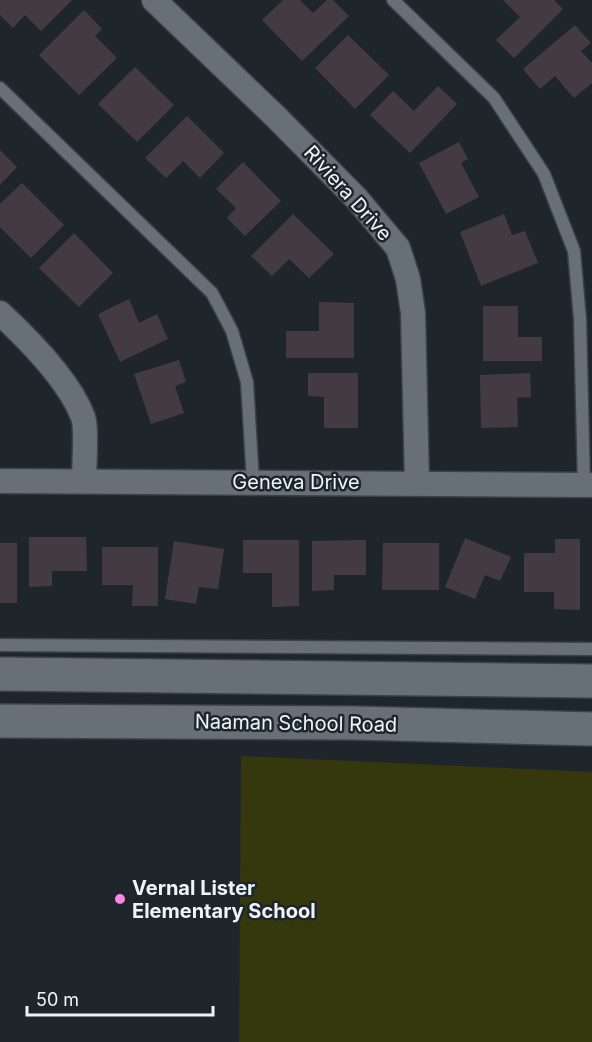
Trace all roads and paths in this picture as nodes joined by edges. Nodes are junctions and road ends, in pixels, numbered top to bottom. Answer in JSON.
{"nodes":[{"id":1,"x":154,"y":0,"type":"edge"},
{"id":2,"x":393,"y":0,"type":"edge"},
{"id":3,"x":0,"y":88,"type":"edge"},
{"id":4,"x":0,"y":313,"type":"edge"},
{"id":5,"x":0,"y":481,"type":"edge"},
{"id":6,"x":84,"y":481,"type":"junction"},
{"id":7,"x":253,"y":482,"type":"junction"},
{"id":8,"x":417,"y":483,"type":"junction"},
{"id":9,"x":588,"y":485,"type":"edge"},
{"id":10,"x":0,"y":645,"type":"edge"},
{"id":11,"x":592,"y":649,"type":"edge"},
{"id":12,"x":0,"y":674,"type":"edge"},
{"id":13,"x":592,"y":681,"type":"edge"},
{"id":14,"x":0,"y":721,"type":"edge"},
{"id":15,"x":592,"y":729,"type":"edge"}],
"edges":[{"from":1,"to":8,"type":"street","name":"Riviera Drive"},
{"from":2,"to":9,"type":"lane"},
{"from":3,"to":7,"type":"lane"},
{"from":4,"to":6,"type":"street"},
{"from":5,"to":6,"type":"street","name":"Geneva Drive"},
{"from":6,"to":7,"type":"street","name":"Geneva Drive"},
{"from":7,"to":8,"type":"street","name":"Geneva Drive"},
{"from":8,"to":9,"type":"street","name":"Geneva Drive"},
{"from":10,"to":11,"type":"lane"},
{"from":12,"to":13,"type":"main road"},
{"from":14,"to":15,"type":"main road","name":"Naaman School Road"}]}
